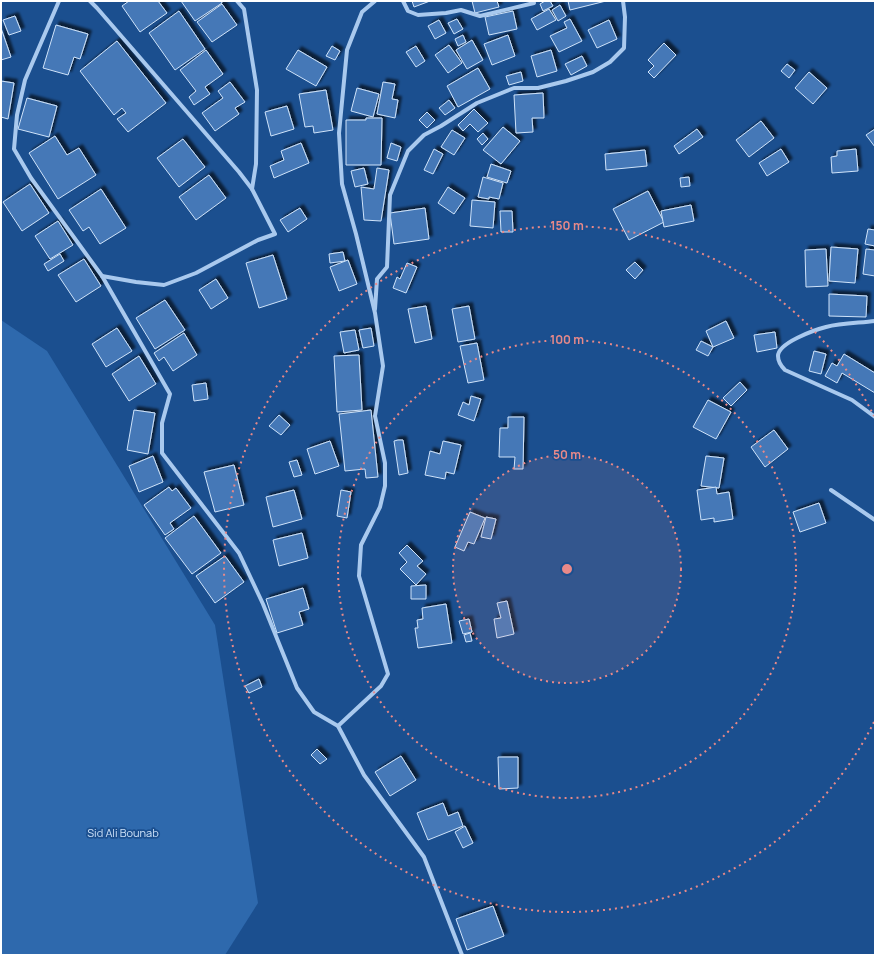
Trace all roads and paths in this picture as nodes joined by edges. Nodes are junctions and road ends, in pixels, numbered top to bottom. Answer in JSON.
{"nodes":[{"id":1,"x":60,"y":1,"type":"edge"},
{"id":2,"x":90,"y":1,"type":"edge"},
{"id":3,"x":237,"y":1,"type":"edge"},
{"id":4,"x":375,"y":1,"type":"edge"},
{"id":5,"x":403,"y":1,"type":"edge"},
{"id":6,"x":623,"y":1,"type":"edge"},
{"id":7,"x":534,"y":3,"type":"dead end"},
{"id":8,"x":252,"y":189,"type":"junction"},
{"id":9,"x":102,"y":276,"type":"junction"},
{"id":10,"x":375,"y":313,"type":"junction"},
{"id":11,"x":875,"y":321,"type":"edge"},
{"id":12,"x":875,"y":416,"type":"edge"},
{"id":13,"x":831,"y":490,"type":"dead end"},
{"id":14,"x":875,"y":520,"type":"edge"},
{"id":15,"x":338,"y":726,"type":"junction"},
{"id":16,"x":462,"y":955,"type":"edge"}],
"edges":[{"from":1,"to":9,"type":"street"},
{"from":2,"to":8,"type":"street"},
{"from":3,"to":8,"type":"street"},
{"from":4,"to":10,"type":"street"},
{"from":5,"to":7,"type":"street"},
{"from":6,"to":10,"type":"street"},
{"from":8,"to":9,"type":"street"},
{"from":9,"to":15,"type":"street"},
{"from":10,"to":15,"type":"street"},
{"from":11,"to":12,"type":"street"},
{"from":13,"to":14,"type":"street"},
{"from":15,"to":16,"type":"street"}]}
